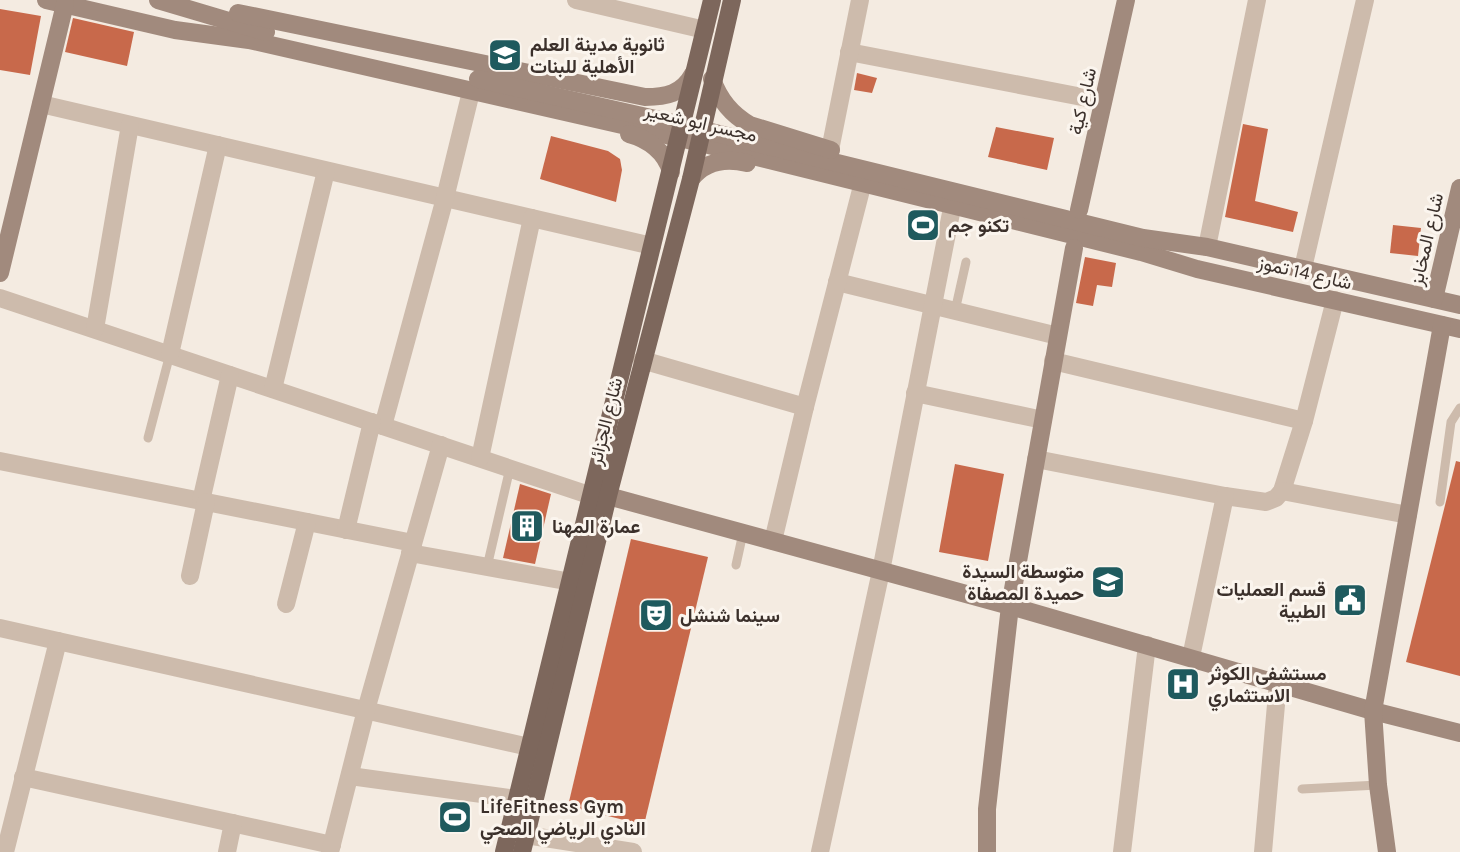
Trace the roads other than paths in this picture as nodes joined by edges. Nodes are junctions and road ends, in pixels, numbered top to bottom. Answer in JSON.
{"nodes":[{"id":1,"x":46,"y":0,"type":"edge"},
{"id":2,"x":576,"y":0,"type":"edge"},
{"id":3,"x":712,"y":0,"type":"edge"},
{"id":4,"x":732,"y":0,"type":"edge"},
{"id":5,"x":860,"y":0,"type":"edge"},
{"id":6,"x":1126,"y":0,"type":"edge"},
{"id":7,"x":1257,"y":0,"type":"edge"},
{"id":8,"x":1365,"y":0,"type":"edge"},
{"id":9,"x":166,"y":2,"type":"edge"},
{"id":10,"x":193,"y":2,"type":"edge"},
{"id":11,"x":65,"y":4,"type":"junction"},
{"id":12,"x":176,"y":30,"type":"junction"},
{"id":13,"x":705,"y":30,"type":"junction"},
{"id":14,"x":251,"y":34,"type":"junction"},
{"id":15,"x":849,"y":52,"type":"junction"},
{"id":16,"x":693,"y":74,"type":"junction"},
{"id":17,"x":712,"y":79,"type":"junction"},
{"id":18,"x":636,"y":96,"type":"junction"},
{"id":19,"x":469,"y":100,"type":"junction"},
{"id":20,"x":1103,"y":101,"type":"junction"},
{"id":21,"x":41,"y":104,"type":"junction"},
{"id":22,"x":130,"y":125,"type":"junction"},
{"id":23,"x":750,"y":125,"type":"junction"},
{"id":24,"x":633,"y":135,"type":"junction"},
{"id":25,"x":218,"y":145,"type":"junction"},
{"id":26,"x":830,"y":150,"type":"junction"},
{"id":27,"x":741,"y":162,"type":"junction"},
{"id":28,"x":326,"y":171,"type":"junction"},
{"id":29,"x":671,"y":172,"type":"junction"},
{"id":30,"x":691,"y":178,"type":"junction"},
{"id":31,"x":1460,"y":188,"type":"edge"},
{"id":32,"x":861,"y":190,"type":"junction"},
{"id":33,"x":445,"y":198,"type":"junction"},
{"id":34,"x":1079,"y":210,"type":"junction"},
{"id":35,"x":951,"y":213,"type":"junction"},
{"id":36,"x":532,"y":218,"type":"junction"},
{"id":37,"x":1142,"y":245,"type":"junction"},
{"id":38,"x":652,"y":246,"type":"junction"},
{"id":39,"x":1207,"y":247,"type":"junction"},
{"id":40,"x":1074,"y":248,"type":"junction"},
{"id":41,"x":966,"y":262,"type":"dead end"},
{"id":42,"x":1303,"y":268,"type":"junction"},
{"id":43,"x":1197,"y":270,"type":"junction"},
{"id":44,"x":0,"y":273,"type":"edge"},
{"id":45,"x":837,"y":282,"type":"junction"},
{"id":46,"x":0,"y":298,"type":"edge"},
{"id":47,"x":1434,"y":299,"type":"junction"},
{"id":48,"x":1335,"y":300,"type":"junction"},
{"id":49,"x":1460,"y":305,"type":"edge"},
{"id":50,"x":933,"y":307,"type":"junction"},
{"id":51,"x":955,"y":312,"type":"junction"},
{"id":52,"x":1442,"y":326,"type":"junction"},
{"id":53,"x":95,"y":330,"type":"junction"},
{"id":54,"x":1460,"y":330,"type":"edge"},
{"id":55,"x":1058,"y":336,"type":"junction"},
{"id":56,"x":170,"y":354,"type":"junction"},
{"id":57,"x":642,"y":360,"type":"junction"},
{"id":58,"x":1054,"y":361,"type":"junction"},
{"id":59,"x":230,"y":375,"type":"junction"},
{"id":60,"x":273,"y":389,"type":"junction"},
{"id":61,"x":915,"y":393,"type":"junction"},
{"id":62,"x":804,"y":408,"type":"junction"},
{"id":63,"x":1460,"y":408,"type":"edge"},
{"id":64,"x":1043,"y":420,"type":"junction"},
{"id":65,"x":1304,"y":421,"type":"junction"},
{"id":66,"x":378,"y":424,"type":"junction"},
{"id":67,"x":148,"y":438,"type":"dead end"},
{"id":68,"x":440,"y":445,"type":"junction"},
{"id":69,"x":481,"y":458,"type":"junction"},
{"id":70,"x":1036,"y":459,"type":"junction"},
{"id":71,"x":0,"y":461,"type":"edge"},
{"id":72,"x":510,"y":468,"type":"junction"},
{"id":73,"x":1282,"y":491,"type":"junction"},
{"id":74,"x":600,"y":496,"type":"junction"},
{"id":75,"x":1225,"y":496,"type":"junction"},
{"id":76,"x":203,"y":501,"type":"junction"},
{"id":77,"x":1440,"y":502,"type":"dead end"},
{"id":78,"x":1408,"y":515,"type":"junction"},
{"id":79,"x":307,"y":522,"type":"junction"},
{"id":80,"x":346,"y":530,"type":"junction"},
{"id":81,"x":743,"y":533,"type":"junction"},
{"id":82,"x":773,"y":541,"type":"junction"},
{"id":83,"x":412,"y":548,"type":"junction"},
{"id":84,"x":736,"y":565,"type":"dead end"},
{"id":85,"x":487,"y":567,"type":"junction"},
{"id":86,"x":881,"y":571,"type":"junction"},
{"id":87,"x":190,"y":576,"type":"dead end"},
{"id":88,"x":571,"y":582,"type":"junction"},
{"id":89,"x":286,"y":604,"type":"dead end"},
{"id":90,"x":1010,"y":606,"type":"junction"},
{"id":91,"x":0,"y":628,"type":"edge"},
{"id":92,"x":58,"y":641,"type":"junction"},
{"id":93,"x":1147,"y":645,"type":"junction"},
{"id":94,"x":1191,"y":657,"type":"junction"},
{"id":95,"x":1279,"y":682,"type":"junction"},
{"id":96,"x":366,"y":710,"type":"junction"},
{"id":97,"x":1373,"y":711,"type":"junction"},
{"id":98,"x":1460,"y":733,"type":"edge"},
{"id":99,"x":529,"y":747,"type":"junction"},
{"id":100,"x":350,"y":776,"type":"junction"},
{"id":101,"x":23,"y":777,"type":"junction"},
{"id":102,"x":1378,"y":785,"type":"junction"},
{"id":103,"x":1302,"y":789,"type":"dead end"},
{"id":104,"x":517,"y":799,"type":"junction"},
{"id":105,"x":233,"y":823,"type":"junction"},
{"id":106,"x":524,"y":843,"type":"edge"},
{"id":107,"x":331,"y":849,"type":"edge"},
{"id":108,"x":604,"y":849,"type":"edge"},
{"id":109,"x":5,"y":852,"type":"edge"},
{"id":110,"x":227,"y":852,"type":"edge"},
{"id":111,"x":504,"y":852,"type":"edge"},
{"id":112,"x":633,"y":852,"type":"edge"},
{"id":113,"x":820,"y":852,"type":"edge"},
{"id":114,"x":987,"y":852,"type":"edge"},
{"id":115,"x":1122,"y":852,"type":"edge"},
{"id":116,"x":1263,"y":852,"type":"edge"},
{"id":117,"x":1387,"y":852,"type":"edge"}],
"edges":[{"from":1,"to":11,"type":"main road"},
{"from":2,"to":13,"type":"street"},
{"from":3,"to":13,"type":"main road","name":"شارع الجزائر"},
{"from":4,"to":17,"type":"main road","name":"شارع الجزائر"},
{"from":5,"to":15,"type":"street"},
{"from":6,"to":20,"type":"main road","name":"شارع كية"},
{"from":7,"to":39,"type":"street"},
{"from":8,"to":42,"type":"street"},
{"from":9,"to":10,"type":"main road"},
{"from":9,"to":14,"type":"main road"},
{"from":10,"to":18,"type":"main road"},
{"from":11,"to":12,"type":"main road"},
{"from":11,"to":21,"type":"main road"},
{"from":12,"to":14,"type":"main road"},
{"from":12,"to":19,"type":"main road"},
{"from":13,"to":16,"type":"main road","name":"شارع الجزائر"},
{"from":14,"to":37,"type":"main road","name":"مجسر ابو شعير"},
{"from":15,"to":20,"type":"street"},
{"from":15,"to":26,"type":"street"},
{"from":16,"to":18,"type":"main road"},
{"from":16,"to":29,"type":"main road","name":"شارع الجزائر"},
{"from":17,"to":23,"type":"main road"},
{"from":17,"to":30,"type":"main road","name":"شارع الجزائر"},
{"from":18,"to":24,"type":"main road"},
{"from":19,"to":24,"type":"main road"},
{"from":19,"to":33,"type":"street"},
{"from":20,"to":34,"type":"main road","name":"شارع كية"},
{"from":21,"to":22,"type":"street"},
{"from":21,"to":44,"type":"main road"},
{"from":22,"to":25,"type":"street"},
{"from":22,"to":53,"type":"street"},
{"from":23,"to":26,"type":"main road"},
{"from":23,"to":27,"type":"main road"},
{"from":24,"to":29,"type":"main road"},
{"from":25,"to":28,"type":"street"},
{"from":25,"to":56,"type":"street"},
{"from":26,"to":34,"type":"main road"},
{"from":27,"to":30,"type":"main road"},
{"from":27,"to":32,"type":"main road"},
{"from":28,"to":33,"type":"street"},
{"from":28,"to":60,"type":"street"},
{"from":29,"to":38,"type":"main road","name":"شارع الجزائر"},
{"from":30,"to":57,"type":"main road","name":"شارع الجزائر"},
{"from":31,"to":47,"type":"main road","name":"شارع المخابز"},
{"from":32,"to":35,"type":"main road"},
{"from":32,"to":45,"type":"street"},
{"from":33,"to":36,"type":"street"},
{"from":33,"to":66,"type":"street"},
{"from":34,"to":39,"type":"main road"},
{"from":35,"to":40,"type":"main road"},
{"from":35,"to":50,"type":"street"},
{"from":36,"to":38,"type":"street"},
{"from":36,"to":69,"type":"street"},
{"from":37,"to":39,"type":"main road","name":"شارع 14 تموز"},
{"from":37,"to":43,"type":"main road","name":"شارع 14 تموز"},
{"from":38,"to":74,"type":"main road","name":"شارع الجزائر"},
{"from":39,"to":42,"type":"main road","name":"شارع 14 تموز"},
{"from":40,"to":43,"type":"main road"},
{"from":40,"to":55,"type":"main road"},
{"from":41,"to":51,"type":"lane"},
{"from":42,"to":47,"type":"main road","name":"شارع 14 تموز"},
{"from":43,"to":48,"type":"main road","name":"شارع 14 تموز"},
{"from":45,"to":50,"type":"street"},
{"from":45,"to":62,"type":"street"},
{"from":46,"to":53,"type":"street"},
{"from":47,"to":49,"type":"main road","name":"شارع 14 تموز"},
{"from":48,"to":52,"type":"main road","name":"شارع 14 تموز"},
{"from":48,"to":65,"type":"street"},
{"from":50,"to":51,"type":"street"},
{"from":50,"to":61,"type":"street"},
{"from":51,"to":55,"type":"street"},
{"from":52,"to":54,"type":"main road","name":"شارع 14 تموز"},
{"from":52,"to":78,"type":"main road"},
{"from":53,"to":56,"type":"street"},
{"from":55,"to":58,"type":"main road"},
{"from":56,"to":59,"type":"street"},
{"from":56,"to":67,"type":"lane"},
{"from":57,"to":62,"type":"street"},
{"from":57,"to":74,"type":"main road","name":"شارع الجزائر"},
{"from":58,"to":64,"type":"main road"},
{"from":58,"to":65,"type":"street"},
{"from":59,"to":60,"type":"street"},
{"from":59,"to":76,"type":"street"},
{"from":60,"to":66,"type":"street"},
{"from":61,"to":64,"type":"street"},
{"from":61,"to":86,"type":"street"},
{"from":62,"to":82,"type":"street"},
{"from":63,"to":77,"type":"lane"},
{"from":64,"to":70,"type":"main road"},
{"from":65,"to":73,"type":"street"},
{"from":66,"to":68,"type":"street"},
{"from":66,"to":80,"type":"street"},
{"from":68,"to":69,"type":"street"},
{"from":68,"to":83,"type":"street"},
{"from":69,"to":72,"type":"street"},
{"from":70,"to":75,"type":"street"},
{"from":70,"to":90,"type":"main road"},
{"from":71,"to":76,"type":"street"},
{"from":72,"to":74,"type":"street"},
{"from":72,"to":85,"type":"lane"},
{"from":73,"to":75,"type":"street"},
{"from":73,"to":78,"type":"street"},
{"from":74,"to":81,"type":"main road"},
{"from":74,"to":88,"type":"main road","name":"شارع الجزائر"},
{"from":74,"to":106,"type":"main road","name":"شارع الجزائر"},
{"from":75,"to":94,"type":"street"},
{"from":76,"to":79,"type":"street"},
{"from":76,"to":87,"type":"street"},
{"from":78,"to":97,"type":"main road"},
{"from":79,"to":80,"type":"street"},
{"from":79,"to":89,"type":"street"},
{"from":80,"to":83,"type":"street"},
{"from":81,"to":82,"type":"main road"},
{"from":81,"to":84,"type":"lane"},
{"from":82,"to":86,"type":"main road"},
{"from":83,"to":85,"type":"street"},
{"from":83,"to":96,"type":"street"},
{"from":85,"to":88,"type":"street"},
{"from":86,"to":90,"type":"main road"},
{"from":86,"to":113,"type":"street"},
{"from":88,"to":99,"type":"main road","name":"شارع الجزائر"},
{"from":90,"to":93,"type":"main road"},
{"from":90,"to":114,"type":"main road"},
{"from":91,"to":92,"type":"street"},
{"from":92,"to":96,"type":"street"},
{"from":92,"to":101,"type":"street"},
{"from":93,"to":94,"type":"main road"},
{"from":93,"to":115,"type":"street"},
{"from":94,"to":95,"type":"main road"},
{"from":95,"to":97,"type":"main road"},
{"from":95,"to":116,"type":"street"},
{"from":96,"to":99,"type":"street"},
{"from":96,"to":100,"type":"street"},
{"from":97,"to":98,"type":"main road"},
{"from":97,"to":102,"type":"main road"},
{"from":99,"to":104,"type":"main road","name":"شارع الجزائر"},
{"from":100,"to":104,"type":"street"},
{"from":100,"to":107,"type":"street"},
{"from":101,"to":105,"type":"street"},
{"from":101,"to":109,"type":"street"},
{"from":102,"to":103,"type":"lane"},
{"from":102,"to":117,"type":"main road"},
{"from":104,"to":111,"type":"main road","name":"شارع الجزائر"},
{"from":105,"to":107,"type":"street"},
{"from":105,"to":110,"type":"street"},
{"from":106,"to":108,"type":"street"},
{"from":108,"to":112,"type":"street"}]}
